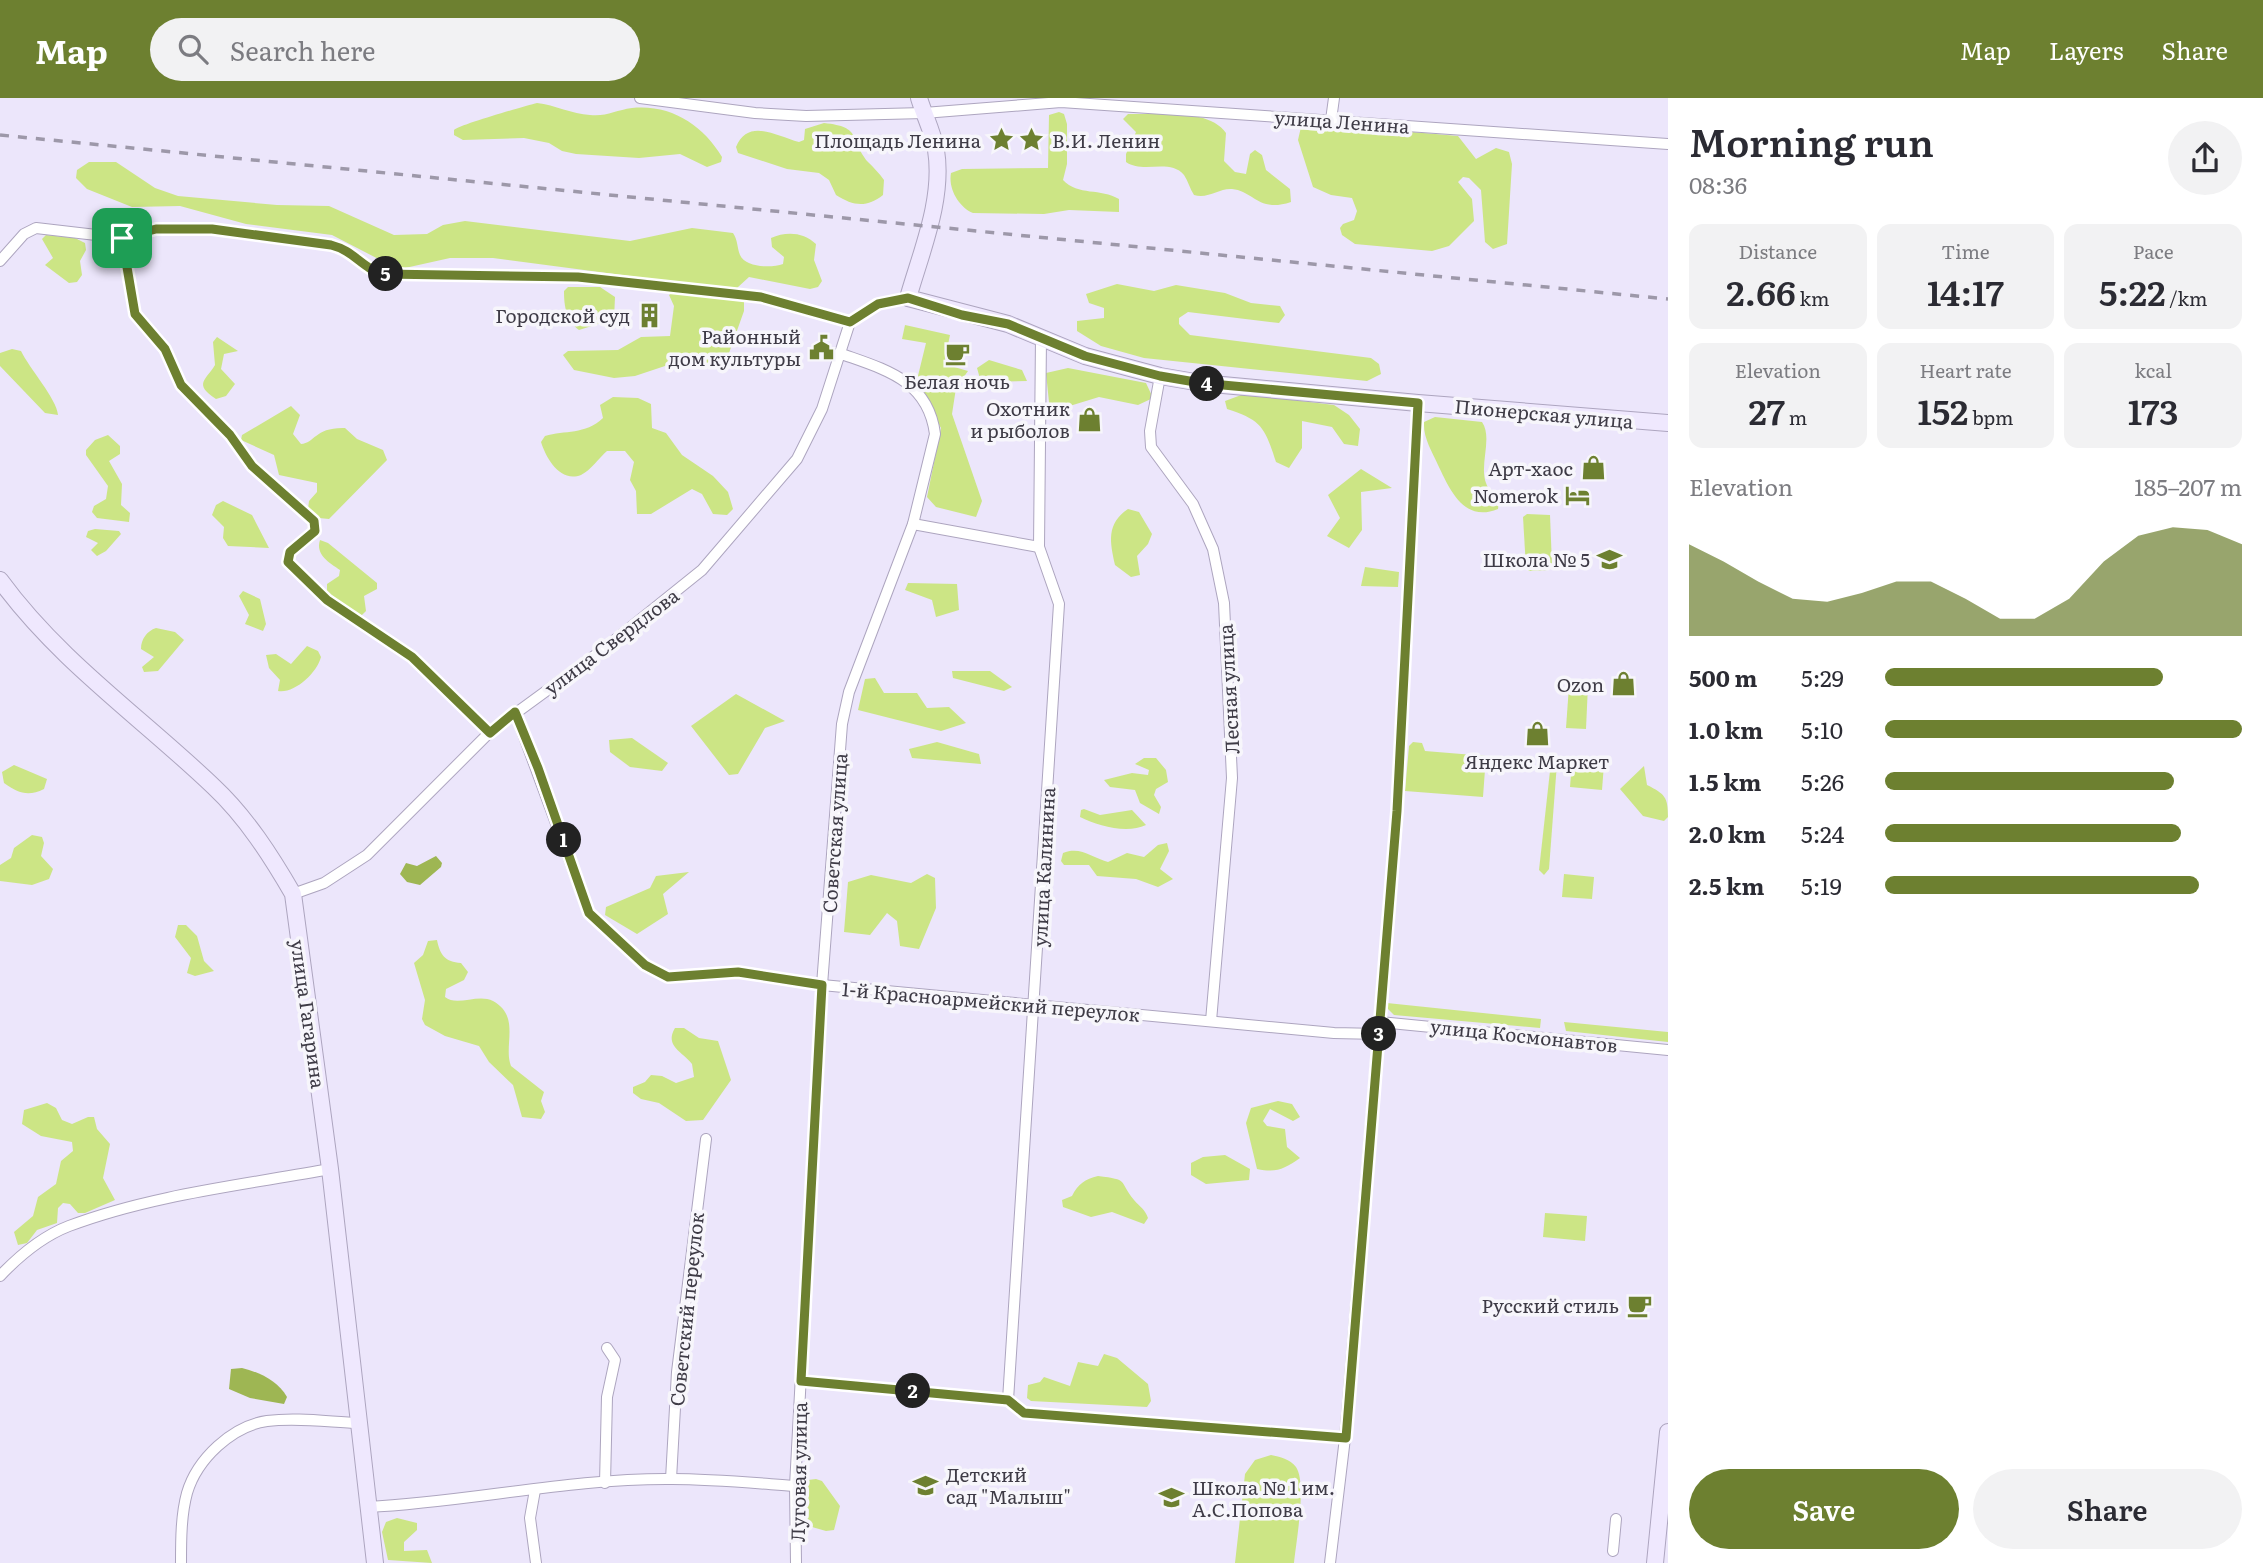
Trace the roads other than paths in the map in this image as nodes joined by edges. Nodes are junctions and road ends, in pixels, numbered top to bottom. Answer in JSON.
{"nodes":[{"id":1,"x":640,"y":98,"type":"edge"},
{"id":2,"x":1334,"y":98,"type":"edge"},
{"id":3,"x":921,"y":106,"type":"edge"},
{"id":4,"x":1331,"y":120,"type":"junction"},
{"id":5,"x":1668,"y":144,"type":"edge"},
{"id":6,"x":122,"y":238,"type":"junction"},
{"id":7,"x":0,"y":261,"type":"edge"},
{"id":8,"x":908,"y":298,"type":"junction"},
{"id":9,"x":850,"y":322,"type":"junction"},
{"id":10,"x":1041,"y":337,"type":"junction"},
{"id":11,"x":839,"y":353,"type":"junction"},
{"id":12,"x":1160,"y":376,"type":"junction"},
{"id":13,"x":1418,"y":403,"type":"junction"},
{"id":14,"x":1668,"y":423,"type":"edge"},
{"id":15,"x":913,"y":524,"type":"junction"},
{"id":16,"x":1039,"y":547,"type":"junction"},
{"id":17,"x":0,"y":580,"type":"edge"},
{"id":18,"x":515,"y":712,"type":"junction"},
{"id":19,"x":490,"y":733,"type":"junction"},
{"id":20,"x":293,"y":894,"type":"junction"},
{"id":21,"x":822,"y":985,"type":"junction"},
{"id":22,"x":1035,"y":1006,"type":"junction"},
{"id":23,"x":1212,"y":1021,"type":"junction"},
{"id":24,"x":1380,"y":1021,"type":"junction"},
{"id":25,"x":1379,"y":1034,"type":"junction"},
{"id":26,"x":1668,"y":1050,"type":"edge"},
{"id":27,"x":706,"y":1139,"type":"dead end"},
{"id":28,"x":330,"y":1169,"type":"junction"},
{"id":29,"x":0,"y":1276,"type":"edge"},
{"id":30,"x":607,"y":1348,"type":"dead end"},
{"id":31,"x":801,"y":1381,"type":"junction"},
{"id":32,"x":1008,"y":1400,"type":"junction"},
{"id":33,"x":359,"y":1423,"type":"junction"},
{"id":34,"x":1668,"y":1432,"type":"edge"},
{"id":35,"x":1346,"y":1438,"type":"junction"},
{"id":36,"x":671,"y":1479,"type":"junction"},
{"id":37,"x":605,"y":1483,"type":"junction"},
{"id":38,"x":794,"y":1486,"type":"junction"},
{"id":39,"x":535,"y":1490,"type":"junction"},
{"id":40,"x":368,"y":1507,"type":"junction"},
{"id":41,"x":1616,"y":1519,"type":"dead end"},
{"id":42,"x":1613,"y":1552,"type":"dead end"},
{"id":43,"x":181,"y":1563,"type":"edge"},
{"id":44,"x":375,"y":1563,"type":"edge"},
{"id":45,"x":536,"y":1563,"type":"edge"},
{"id":46,"x":796,"y":1563,"type":"edge"},
{"id":47,"x":1330,"y":1563,"type":"edge"},
{"id":48,"x":1655,"y":1563,"type":"edge"}],
"edges":[{"from":1,"to":3,"type":"street","name":"улица Ленина"},
{"from":2,"to":4,"type":"street"},
{"from":3,"to":4,"type":"street","name":"улица Ленина"},
{"from":3,"to":8,"type":"main road"},
{"from":4,"to":5,"type":"street","name":"улица Ленина"},
{"from":6,"to":7,"type":"street"},
{"from":6,"to":9,"type":"street"},
{"from":6,"to":19,"type":"street"},
{"from":8,"to":9,"type":"street"},
{"from":8,"to":10,"type":"main road","name":"Пионерская улица"},
{"from":9,"to":11,"type":"street","name":"улица Свердлова"},
{"from":10,"to":12,"type":"main road","name":"Пионерская улица"},
{"from":10,"to":16,"type":"street","name":"улица Калинина"},
{"from":11,"to":15,"type":"street","name":"Советская улица"},
{"from":11,"to":18,"type":"street","name":"улица Свердлова"},
{"from":12,"to":13,"type":"main road","name":"Пионерская улица"},
{"from":12,"to":23,"type":"street","name":"Лесная улица"},
{"from":13,"to":14,"type":"main road","name":"Пионерская улица"},
{"from":13,"to":24,"type":"street"},
{"from":15,"to":16,"type":"street"},
{"from":15,"to":21,"type":"street","name":"Советская улица"},
{"from":16,"to":22,"type":"street","name":"улица Калинина"},
{"from":17,"to":20,"type":"main road","name":"улица Гагарина"},
{"from":18,"to":19,"type":"street","name":"улица Свердлова"},
{"from":18,"to":21,"type":"street","name":"1-й Красноармейский переулок"},
{"from":19,"to":20,"type":"street","name":"улица Свердлова"},
{"from":20,"to":28,"type":"main road","name":"улица Гагарина"},
{"from":21,"to":22,"type":"street","name":"1-й Красноармейский переулок"},
{"from":21,"to":31,"type":"street","name":"Советская улица"},
{"from":22,"to":23,"type":"street","name":"1-й Красноармейский переулок"},
{"from":22,"to":32,"type":"street","name":"улица Калинина"},
{"from":23,"to":25,"type":"street","name":"1-й Красноармейский переулок"},
{"from":24,"to":25,"type":"street"},
{"from":24,"to":26,"type":"street","name":"улица Космонавтов"},
{"from":25,"to":35,"type":"street"},
{"from":27,"to":36,"type":"street","name":"Советский переулок"},
{"from":28,"to":29,"type":"street"},
{"from":28,"to":33,"type":"main road","name":"улица Гагарина"},
{"from":30,"to":37,"type":"street"},
{"from":31,"to":32,"type":"street"},
{"from":31,"to":38,"type":"street","name":"Луговая улица"},
{"from":32,"to":35,"type":"street"},
{"from":33,"to":40,"type":"main road","name":"улица Гагарина"},
{"from":33,"to":43,"type":"street"},
{"from":34,"to":48,"type":"main road"},
{"from":35,"to":47,"type":"street"},
{"from":36,"to":37,"type":"street"},
{"from":36,"to":38,"type":"street"},
{"from":37,"to":39,"type":"street"},
{"from":38,"to":46,"type":"street","name":"Луговая улица"},
{"from":39,"to":40,"type":"street"},
{"from":39,"to":45,"type":"street"},
{"from":40,"to":44,"type":"main road","name":"улица Гагарина"},
{"from":41,"to":42,"type":"street"}]}
